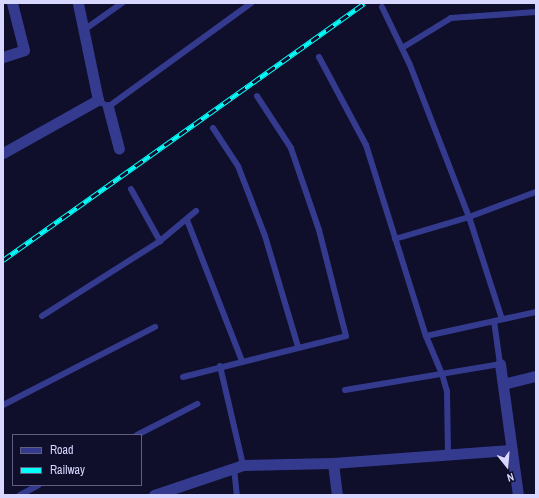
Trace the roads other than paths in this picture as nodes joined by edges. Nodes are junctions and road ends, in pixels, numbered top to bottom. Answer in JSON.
{"nodes":[{"id":1,"x":12,"y":3,"type":"edge"},
{"id":2,"x":78,"y":3,"type":"edge"},
{"id":3,"x":122,"y":3,"type":"edge"},
{"id":4,"x":251,"y":3,"type":"edge"},
{"id":5,"x":382,"y":7,"type":"dead end"},
{"id":6,"x":536,"y":12,"type":"edge"},
{"id":7,"x":84,"y":30,"type":"junction"},
{"id":8,"x":402,"y":48,"type":"junction"},
{"id":9,"x":3,"y":57,"type":"edge"},
{"id":10,"x":319,"y":58,"type":"dead end"},
{"id":11,"x":257,"y":96,"type":"dead end"},
{"id":12,"x":98,"y":100,"type":"junction"},
{"id":13,"x":108,"y":107,"type":"junction"},
{"id":14,"x":213,"y":128,"type":"dead end"},
{"id":15,"x":119,"y":149,"type":"dead end"},
{"id":16,"x":3,"y":153,"type":"edge"},
{"id":17,"x":131,"y":189,"type":"dead end"},
{"id":18,"x":536,"y":192,"type":"edge"},
{"id":19,"x":196,"y":211,"type":"dead end"},
{"id":20,"x":470,"y":217,"type":"junction"},
{"id":21,"x":187,"y":220,"type":"junction"},
{"id":22,"x":395,"y":239,"type":"junction"},
{"id":23,"x":160,"y":241,"type":"junction"},
{"id":24,"x":536,"y":312,"type":"edge"},
{"id":25,"x":42,"y":316,"type":"dead end"},
{"id":26,"x":502,"y":319,"type":"junction"},
{"id":27,"x":494,"y":321,"type":"junction"},
{"id":28,"x":155,"y":327,"type":"dead end"},
{"id":29,"x":426,"y":336,"type":"junction"},
{"id":30,"x":298,"y":347,"type":"junction"},
{"id":31,"x":242,"y":361,"type":"junction"},
{"id":32,"x":500,"y":364,"type":"junction"},
{"id":33,"x":220,"y":366,"type":"junction"},
{"id":34,"x":442,"y":374,"type":"junction"},
{"id":35,"x":183,"y":376,"type":"dead end"},
{"id":36,"x":536,"y":376,"type":"edge"},
{"id":37,"x":503,"y":384,"type":"junction"},
{"id":38,"x":345,"y":390,"type":"dead end"},
{"id":39,"x":197,"y":404,"type":"dead end"},
{"id":40,"x":3,"y":405,"type":"edge"},
{"id":41,"x":139,"y":434,"type":"edge"},
{"id":42,"x":512,"y":450,"type":"junction"},
{"id":43,"x":448,"y":454,"type":"junction"},
{"id":44,"x":333,"y":463,"type":"junction"},
{"id":45,"x":238,"y":466,"type":"junction"},
{"id":46,"x":37,"y":486,"type":"edge"},
{"id":47,"x":20,"y":495,"type":"edge"},
{"id":48,"x":154,"y":495,"type":"edge"},
{"id":49,"x":237,"y":495,"type":"edge"},
{"id":50,"x":337,"y":495,"type":"edge"},
{"id":51,"x":518,"y":495,"type":"edge"}],
"edges":[{"from":1,"to":9,"type":"street"},
{"from":2,"to":7,"type":"street"},
{"from":3,"to":7,"type":"lane"},
{"from":4,"to":13,"type":"lane"},
{"from":5,"to":8,"type":"lane"},
{"from":6,"to":8,"type":"lane"},
{"from":7,"to":12,"type":"street"},
{"from":8,"to":20,"type":"lane"},
{"from":10,"to":22,"type":"lane"},
{"from":11,"to":30,"type":"lane"},
{"from":12,"to":13,"type":"lane"},
{"from":12,"to":16,"type":"street"},
{"from":13,"to":15,"type":"street"},
{"from":14,"to":30,"type":"lane"},
{"from":17,"to":23,"type":"lane"},
{"from":18,"to":20,"type":"lane"},
{"from":19,"to":21,"type":"lane"},
{"from":20,"to":22,"type":"lane"},
{"from":20,"to":26,"type":"lane"},
{"from":21,"to":23,"type":"lane"},
{"from":21,"to":31,"type":"lane"},
{"from":22,"to":29,"type":"lane"},
{"from":23,"to":25,"type":"lane"},
{"from":24,"to":26,"type":"lane"},
{"from":26,"to":27,"type":"lane"},
{"from":27,"to":29,"type":"lane"},
{"from":27,"to":32,"type":"lane"},
{"from":28,"to":40,"type":"lane"},
{"from":29,"to":34,"type":"lane"},
{"from":30,"to":31,"type":"lane"},
{"from":31,"to":33,"type":"lane"},
{"from":32,"to":34,"type":"lane"},
{"from":32,"to":37,"type":"street"},
{"from":33,"to":35,"type":"lane"},
{"from":33,"to":45,"type":"lane"},
{"from":34,"to":38,"type":"lane"},
{"from":34,"to":43,"type":"lane"},
{"from":36,"to":37,"type":"street"},
{"from":37,"to":42,"type":"street"},
{"from":39,"to":41,"type":"lane"},
{"from":42,"to":43,"type":"street"},
{"from":42,"to":51,"type":"street"},
{"from":43,"to":44,"type":"street"},
{"from":44,"to":45,"type":"street"},
{"from":44,"to":50,"type":"street"},
{"from":45,"to":48,"type":"street"},
{"from":45,"to":49,"type":"lane"},
{"from":46,"to":47,"type":"lane"}]}
